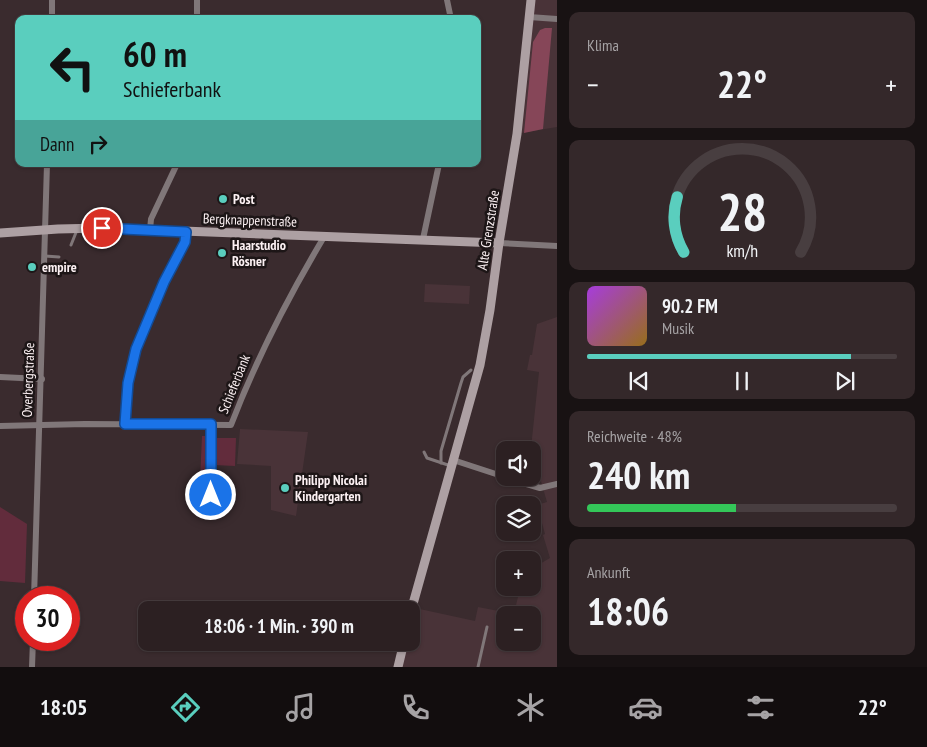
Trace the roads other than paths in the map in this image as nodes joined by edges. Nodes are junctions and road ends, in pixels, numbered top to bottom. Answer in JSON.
{"nodes":[{"id":1,"x":52,"y":0,"type":"edge"},
{"id":2,"x":197,"y":0,"type":"edge"},
{"id":3,"x":447,"y":0,"type":"edge"},
{"id":4,"x":530,"y":0,"type":"edge"},
{"id":5,"x":52,"y":15,"type":"edge"},
{"id":6,"x":197,"y":15,"type":"edge"},
{"id":7,"x":450,"y":15,"type":"edge"},
{"id":8,"x":529,"y":17,"type":"junction"},
{"id":9,"x":557,"y":20,"type":"edge"},
{"id":10,"x":47,"y":167,"type":"edge"},
{"id":11,"x":176,"y":167,"type":"edge"},
{"id":12,"x":438,"y":167,"type":"edge"},
{"id":13,"x":77,"y":228,"type":"junction"},
{"id":14,"x":150,"y":230,"type":"junction"},
{"id":15,"x":44,"y":231,"type":"junction"},
{"id":16,"x":186,"y":232,"type":"junction"},
{"id":17,"x":0,"y":233,"type":"edge"},
{"id":18,"x":324,"y":237,"type":"junction"},
{"id":19,"x":423,"y":239,"type":"junction"},
{"id":20,"x":498,"y":243,"type":"junction"},
{"id":21,"x":71,"y":246,"type":"dead end"},
{"id":22,"x":557,"y":246,"type":"edge"},
{"id":23,"x":44,"y":256,"type":"junction"},
{"id":24,"x":59,"y":256,"type":"dead end"},
{"id":25,"x":471,"y":370,"type":"dead end"},
{"id":26,"x":0,"y":377,"type":"edge"},
{"id":27,"x":42,"y":379,"type":"junction"},
{"id":28,"x":125,"y":424,"type":"junction"},
{"id":29,"x":211,"y":424,"type":"junction"},
{"id":30,"x":39,"y":425,"type":"junction"},
{"id":31,"x":0,"y":426,"type":"edge"},
{"id":32,"x":424,"y":452,"type":"dead end"},
{"id":33,"x":441,"y":463,"type":"junction"},
{"id":34,"x":452,"y":463,"type":"junction"},
{"id":35,"x":496,"y":474,"type":"edge"},
{"id":36,"x":557,"y":484,"type":"edge"},
{"id":37,"x":534,"y":486,"type":"edge"},
{"id":38,"x":211,"y":495,"type":"dead end"},
{"id":39,"x":34,"y":586,"type":"edge"},
{"id":40,"x":414,"y":601,"type":"edge"},
{"id":41,"x":487,"y":627,"type":"dead end"},
{"id":42,"x":33,"y":651,"type":"edge"},
{"id":43,"x":402,"y":651,"type":"edge"},
{"id":44,"x":32,"y":667,"type":"edge"},
{"id":45,"x":398,"y":667,"type":"edge"},
{"id":46,"x":478,"y":667,"type":"edge"}],
"edges":[{"from":1,"to":5,"type":"street"},
{"from":2,"to":6,"type":"street"},
{"from":3,"to":7,"type":"street"},
{"from":4,"to":8,"type":"street","name":"Alte Grenzstraße"},
{"from":8,"to":9,"type":"street"},
{"from":8,"to":20,"type":"street","name":"Alte Grenzstraße"},
{"from":10,"to":15,"type":"street","name":"Overbergstraße"},
{"from":11,"to":14,"type":"street"},
{"from":12,"to":19,"type":"street"},
{"from":13,"to":14,"type":"street","name":"Bergknappenstraße"},
{"from":13,"to":15,"type":"street","name":"Bergknappenstraße"},
{"from":13,"to":21,"type":"lane"},
{"from":14,"to":16,"type":"street","name":"Bergknappenstraße"},
{"from":15,"to":17,"type":"street","name":"Bergknappenstraße"},
{"from":15,"to":23,"type":"street","name":"Overbergstraße"},
{"from":16,"to":18,"type":"street","name":"Bergknappenstraße"},
{"from":16,"to":28,"type":"street"},
{"from":18,"to":19,"type":"street","name":"Bergknappenstraße"},
{"from":18,"to":29,"type":"street","name":"Schieferbank"},
{"from":19,"to":20,"type":"street","name":"Bergknappenstraße"},
{"from":20,"to":22,"type":"street"},
{"from":20,"to":34,"type":"street","name":"Alte Grenzstraße"},
{"from":23,"to":24,"type":"lane"},
{"from":23,"to":27,"type":"street","name":"Overbergstraße"},
{"from":25,"to":33,"type":"lane"},
{"from":26,"to":27,"type":"street"},
{"from":27,"to":30,"type":"street","name":"Overbergstraße"},
{"from":28,"to":29,"type":"street","name":"Schieferbank"},
{"from":28,"to":30,"type":"street","name":"Schieferbank"},
{"from":29,"to":38,"type":"street"},
{"from":30,"to":31,"type":"street","name":"Schieferbank"},
{"from":30,"to":39,"type":"street","name":"Overbergstraße"},
{"from":32,"to":33,"type":"lane"},
{"from":33,"to":34,"type":"lane"},
{"from":34,"to":35,"type":"street"},
{"from":34,"to":40,"type":"street","name":"Alte Grenzstraße"},
{"from":36,"to":37,"type":"street"},
{"from":41,"to":46,"type":"lane"},
{"from":42,"to":44,"type":"street"},
{"from":43,"to":45,"type":"street"}]}
